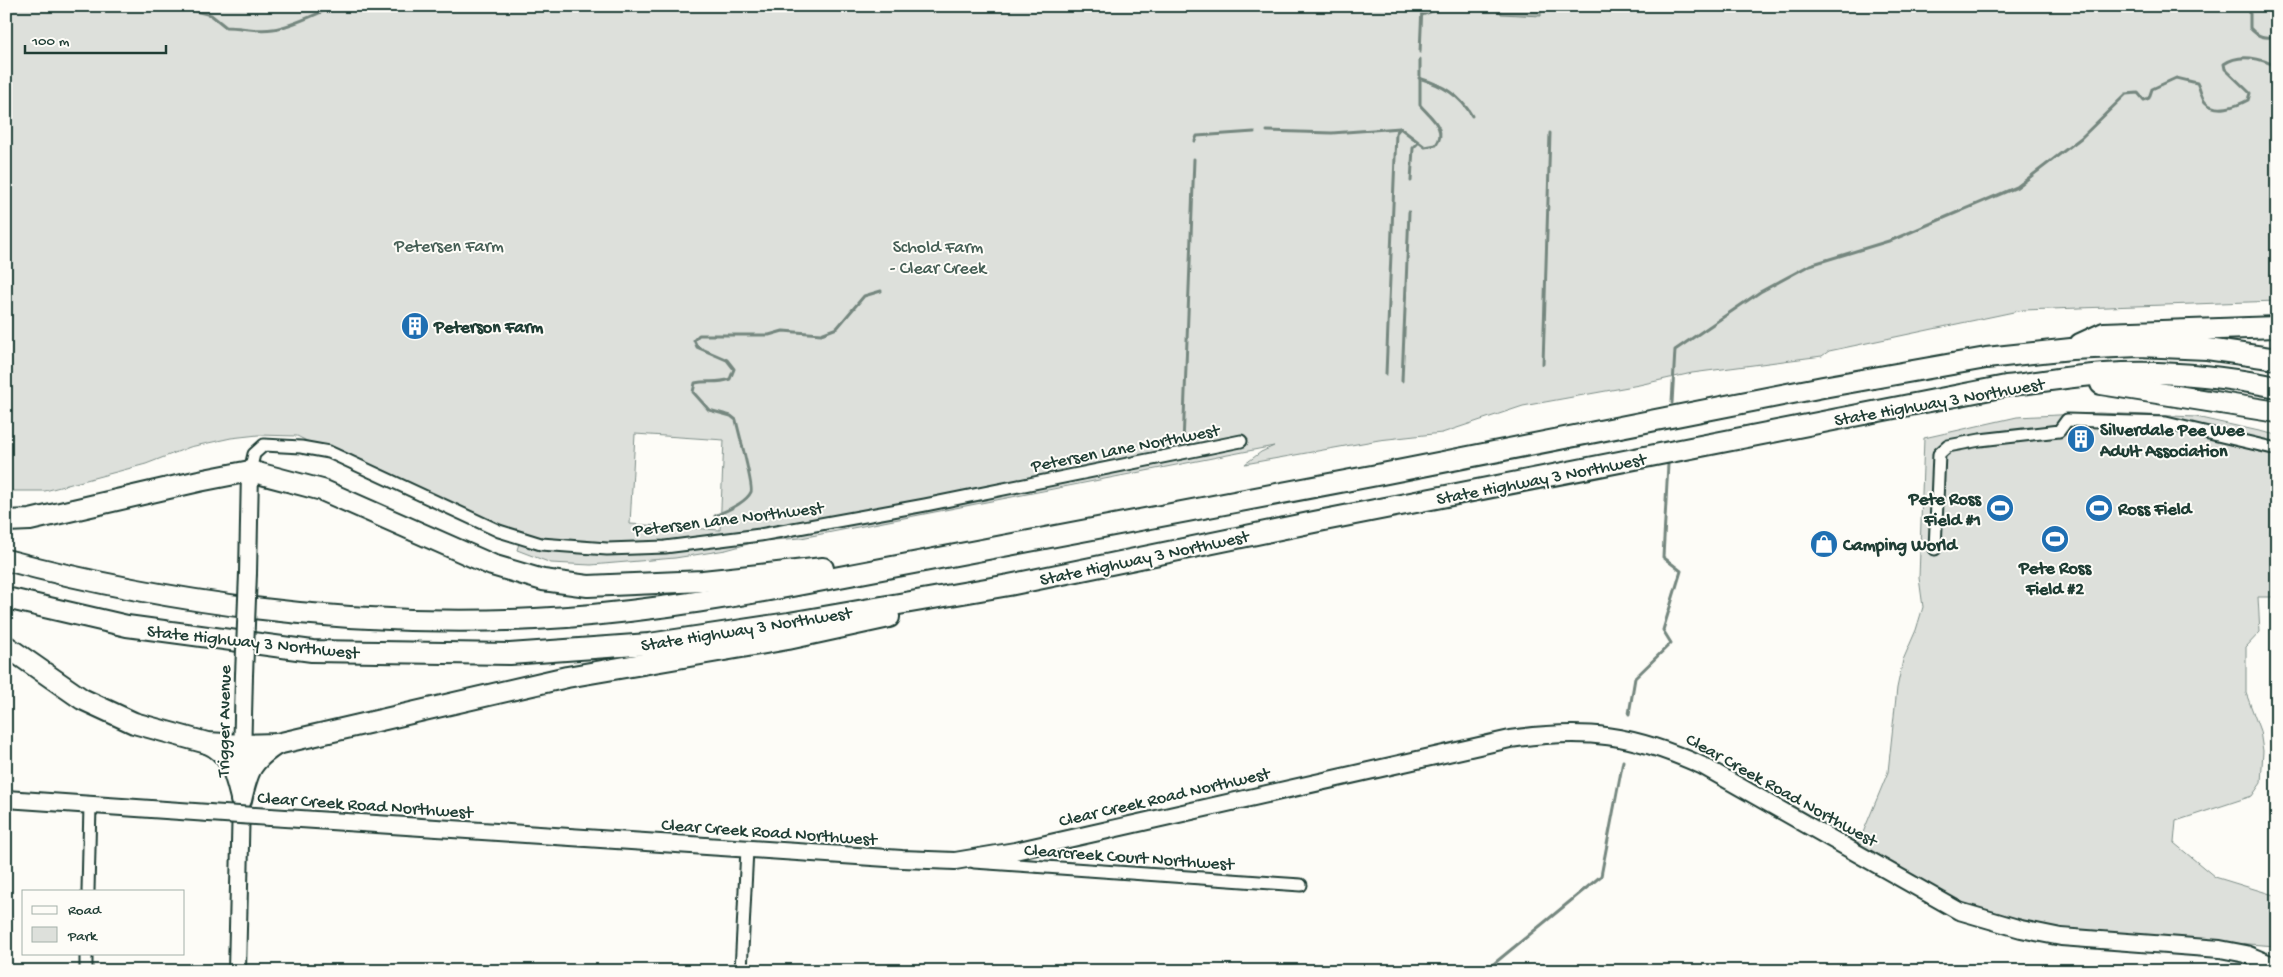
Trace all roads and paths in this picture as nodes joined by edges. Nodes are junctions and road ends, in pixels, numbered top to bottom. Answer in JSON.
{"nodes":[{"id":1,"x":2277,"y":327,"type":"edge"},
{"id":2,"x":2072,"y":348,"type":"junction"},
{"id":3,"x":2277,"y":359,"type":"edge"},
{"id":4,"x":2057,"y":380,"type":"junction"},
{"id":5,"x":2277,"y":387,"type":"edge"},
{"id":6,"x":2253,"y":410,"type":"junction"},
{"id":7,"x":2277,"y":412,"type":"edge"},
{"id":8,"x":2277,"y":416,"type":"edge"},
{"id":9,"x":1241,"y":441,"type":"dead end"},
{"id":10,"x":2277,"y":449,"type":"edge"},
{"id":11,"x":250,"y":471,"type":"junction"},
{"id":12,"x":6,"y":521,"type":"edge"},
{"id":13,"x":1935,"y":549,"type":"dead end"},
{"id":14,"x":949,"y":555,"type":"junction"},
{"id":15,"x":6,"y":560,"type":"edge"},
{"id":16,"x":1009,"y":585,"type":"junction"},
{"id":17,"x":6,"y":598,"type":"edge"},
{"id":18,"x":6,"y":646,"type":"edge"},
{"id":19,"x":207,"y":743,"type":"junction"},
{"id":20,"x":277,"y":744,"type":"junction"},
{"id":21,"x":242,"y":745,"type":"junction"},
{"id":22,"x":6,"y":799,"type":"edge"},
{"id":23,"x":241,"y":800,"type":"junction"},
{"id":24,"x":90,"y":806,"type":"junction"},
{"id":25,"x":747,"y":850,"type":"junction"},
{"id":26,"x":954,"y":861,"type":"junction"},
{"id":27,"x":1301,"y":885,"type":"dead end"},
{"id":28,"x":88,"y":890,"type":"edge"},
{"id":29,"x":86,"y":954,"type":"edge"},
{"id":30,"x":2277,"y":967,"type":"edge"},
{"id":31,"x":86,"y":971,"type":"edge"},
{"id":32,"x":237,"y":971,"type":"edge"},
{"id":33,"x":741,"y":971,"type":"edge"}],
"edges":[{"from":1,"to":2,"type":"highway"},
{"from":2,"to":3,"type":"highway","name":"State Highway 3 Northwest"},
{"from":2,"to":14,"type":"highway","name":"State Highway 3 Northwest"},
{"from":4,"to":5,"type":"highway","name":"State Highway 3 Northwest"},
{"from":4,"to":6,"type":"highway"},
{"from":4,"to":16,"type":"highway","name":"State Highway 3 Northwest"},
{"from":6,"to":7,"type":"highway"},
{"from":6,"to":8,"type":"highway"},
{"from":9,"to":11,"type":"street","name":"Petersen Lane Northwest"},
{"from":10,"to":13,"type":"street"},
{"from":11,"to":12,"type":"highway"},
{"from":11,"to":14,"type":"highway"},
{"from":11,"to":21,"type":"main road","name":"Trigger Avenue","bridge":true},
{"from":14,"to":15,"type":"highway","name":"State Highway 3 Northwest"},
{"from":16,"to":17,"type":"highway","name":"State Highway 3 Northwest"},
{"from":16,"to":20,"type":"highway"},
{"from":18,"to":19,"type":"highway"},
{"from":19,"to":21,"type":"highway"},
{"from":19,"to":23,"type":"highway"},
{"from":20,"to":21,"type":"highway"},
{"from":20,"to":23,"type":"highway"},
{"from":21,"to":23,"type":"main road","name":"Trigger Avenue"},
{"from":22,"to":24,"type":"main road","name":"Clear Creek Road Northwest"},
{"from":23,"to":32,"type":"main road","name":"Trigger Avenue"},
{"from":24,"to":25,"type":"main road","name":"Clear Creek Road Northwest","bridge":true},
{"from":24,"to":28,"type":"street"},
{"from":25,"to":26,"type":"main road","name":"Clear Creek Road Northwest"},
{"from":25,"to":33,"type":"street"},
{"from":26,"to":27,"type":"street","name":"Clearcreek Court Northwest"},
{"from":26,"to":30,"type":"main road","name":"Clear Creek Road Northwest"},
{"from":29,"to":31,"type":"street"}]}
